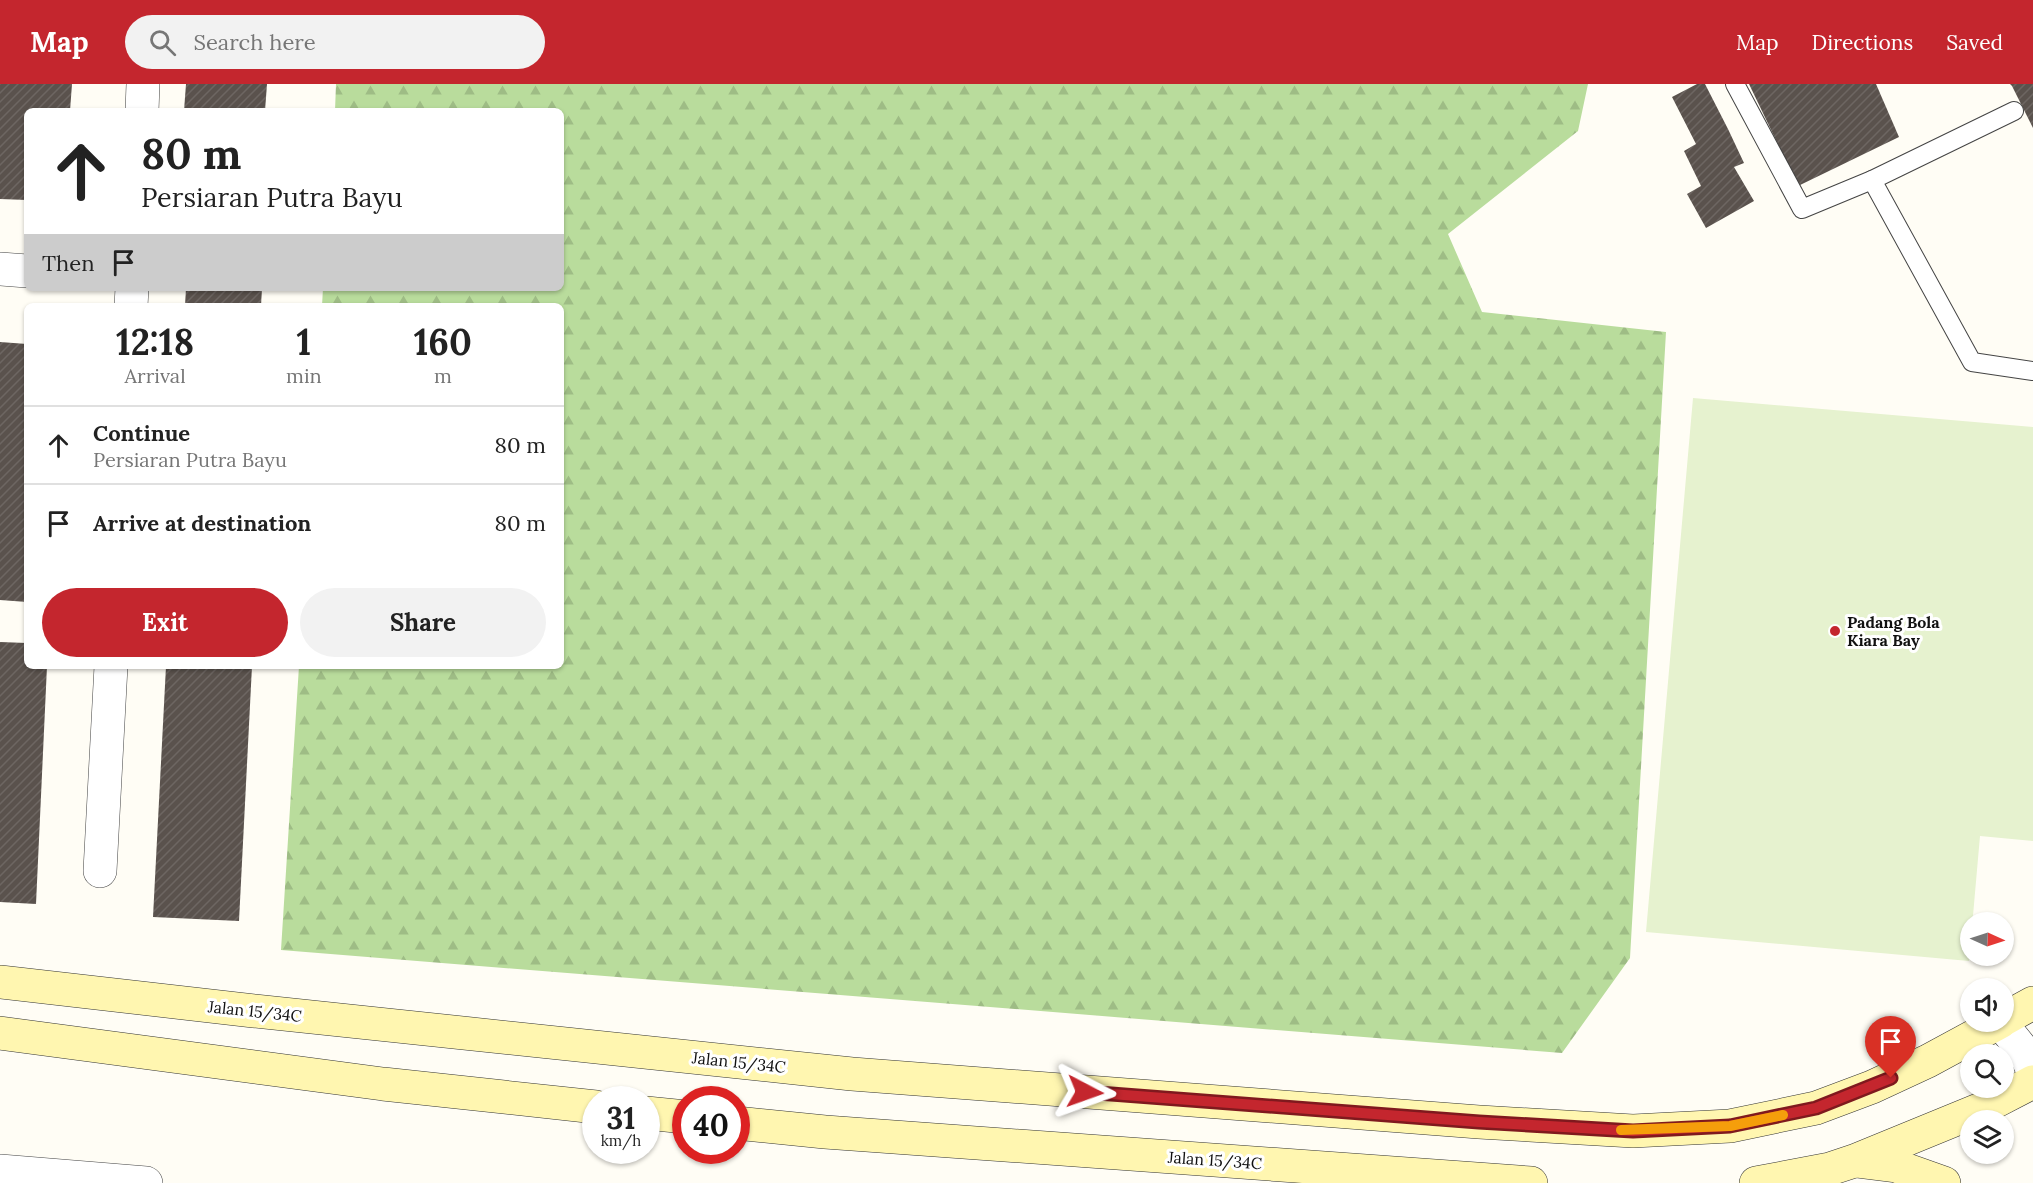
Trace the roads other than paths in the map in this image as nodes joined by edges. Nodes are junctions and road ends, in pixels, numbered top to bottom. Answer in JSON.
{"nodes":[{"id":1,"x":143,"y":84,"type":"edge"},
{"id":2,"x":1735,"y":84,"type":"edge"},
{"id":3,"x":142,"y":108,"type":"edge"},
{"id":4,"x":2014,"y":111,"type":"dead end"},
{"id":5,"x":1872,"y":180,"type":"junction"},
{"id":6,"x":0,"y":269,"type":"edge"},
{"id":7,"x":24,"y":271,"type":"edge"},
{"id":8,"x":2033,"y":370,"type":"edge"},
{"id":9,"x":111,"y":669,"type":"edge"},
{"id":10,"x":100,"y":871,"type":"dead end"},
{"id":11,"x":0,"y":982,"type":"edge"},
{"id":12,"x":2033,"y":1003,"type":"edge"},
{"id":13,"x":2014,"y":1014,"type":"edge"},
{"id":14,"x":1982,"y":1032,"type":"edge"},
{"id":15,"x":2010,"y":1032,"type":"edge"},
{"id":16,"x":0,"y":1033,"type":"edge"},
{"id":17,"x":2033,"y":1071,"type":"edge"},
{"id":18,"x":2033,"y":1082,"type":"edge"},
{"id":19,"x":582,"y":1105,"type":"edge"},
{"id":20,"x":750,"y":1124,"type":"edge"},
{"id":21,"x":1854,"y":1161,"type":"junction"},
{"id":22,"x":0,"y":1171,"type":"edge"},
{"id":23,"x":146,"y":1183,"type":"edge"},
{"id":24,"x":1531,"y":1183,"type":"edge"},
{"id":25,"x":1756,"y":1183,"type":"edge"},
{"id":26,"x":1944,"y":1183,"type":"edge"}],
"edges":[{"from":1,"to":3,"type":"street"},
{"from":2,"to":5,"type":"lane"},
{"from":4,"to":5,"type":"lane"},
{"from":5,"to":8,"type":"lane"},
{"from":6,"to":7,"type":"street"},
{"from":9,"to":10,"type":"street"},
{"from":11,"to":14,"type":"street","name":"Jalan 15/34C"},
{"from":12,"to":13,"type":"street","name":"Jalan 15/34C"},
{"from":15,"to":17,"type":"street"},
{"from":16,"to":19,"type":"street"},
{"from":18,"to":21,"type":"street"},
{"from":20,"to":24,"type":"street","name":"Jalan 15/34C"},
{"from":21,"to":25,"type":"street"},
{"from":21,"to":26,"type":"street"},
{"from":22,"to":23,"type":"street"}]}
